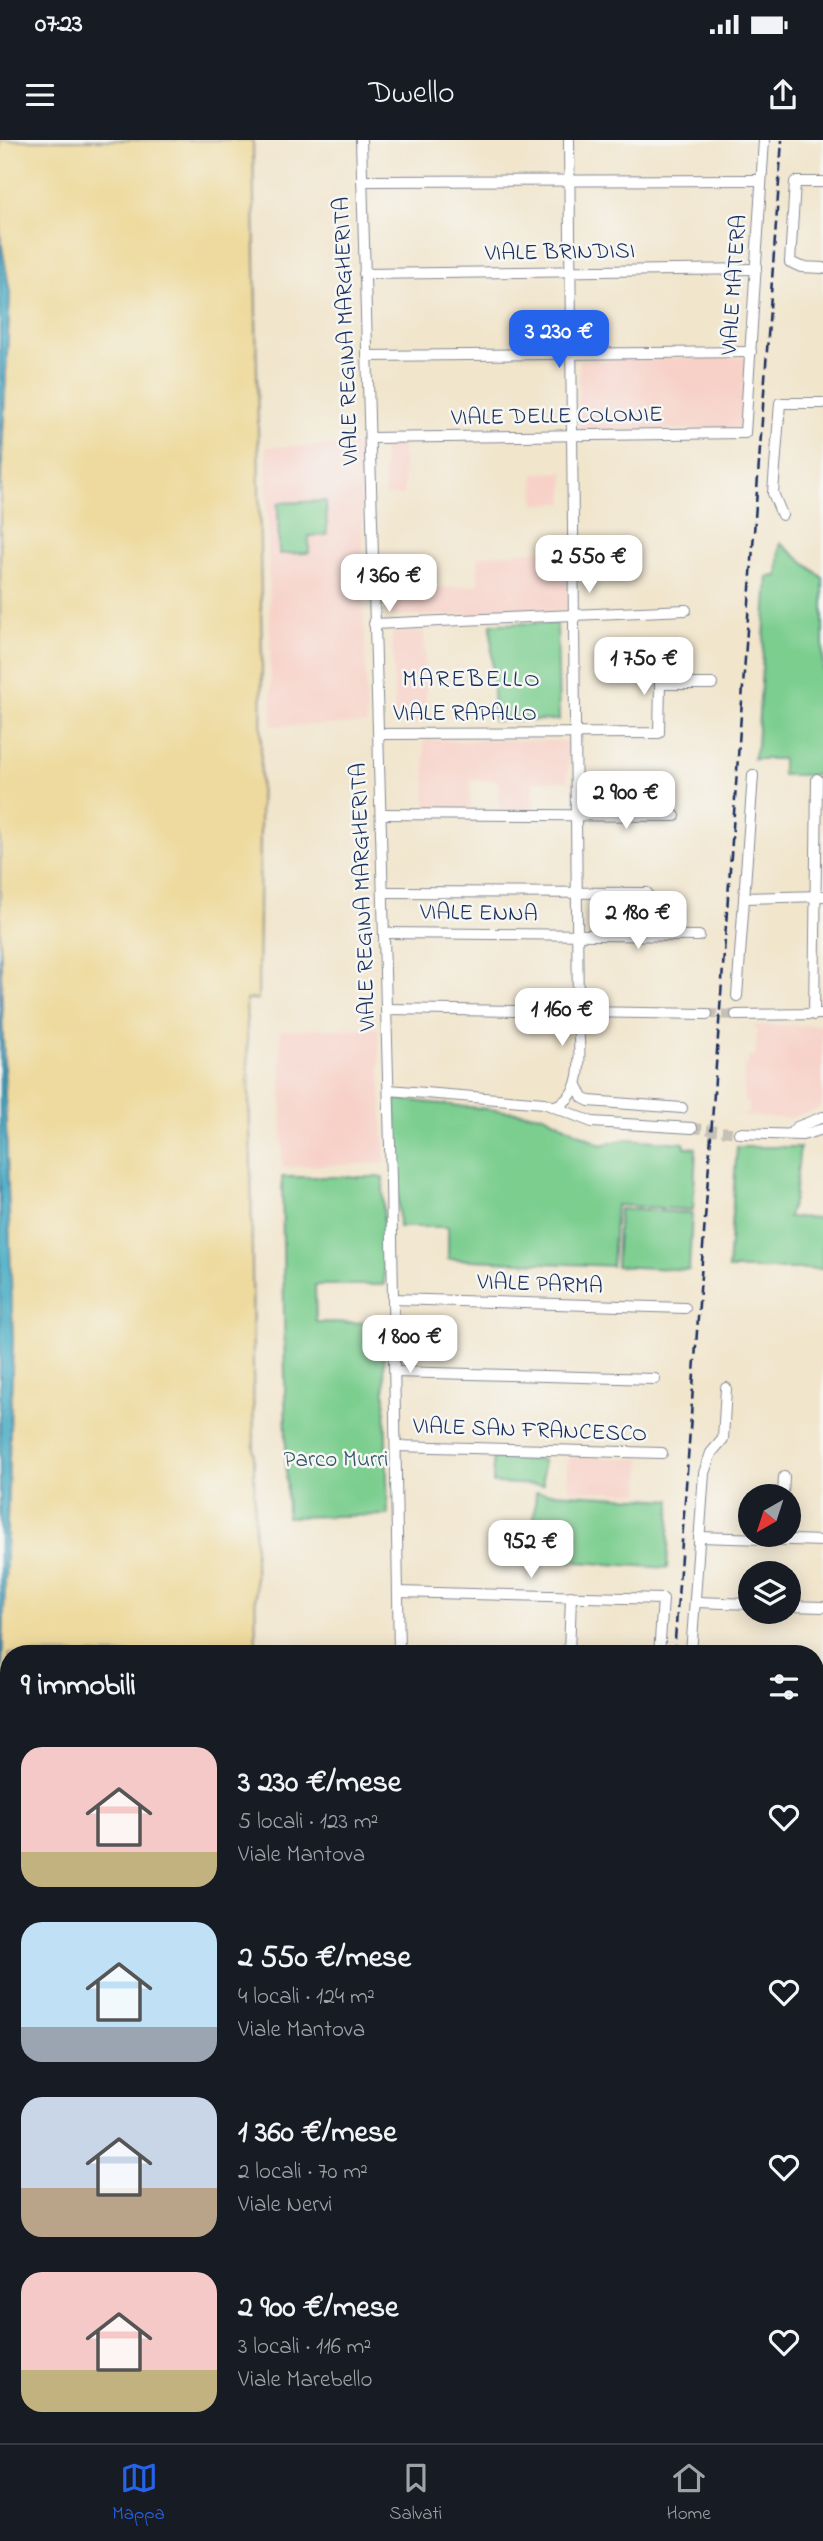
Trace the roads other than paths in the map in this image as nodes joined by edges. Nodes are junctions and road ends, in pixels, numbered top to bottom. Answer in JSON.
{"nodes":[{"id":1,"x":361,"y":140,"type":"edge"},
{"id":2,"x":569,"y":140,"type":"edge"},
{"id":3,"x":764,"y":140,"type":"edge"},
{"id":4,"x":569,"y":180,"type":"junction"},
{"id":5,"x":761,"y":180,"type":"junction"},
{"id":6,"x":362,"y":181,"type":"junction"},
{"id":7,"x":823,"y":182,"type":"edge"},
{"id":8,"x":823,"y":268,"type":"edge"},
{"id":9,"x":756,"y":269,"type":"junction"},
{"id":10,"x":570,"y":272,"type":"junction"},
{"id":11,"x":364,"y":274,"type":"junction"},
{"id":12,"x":751,"y":352,"type":"junction"},
{"id":13,"x":570,"y":354,"type":"junction"},
{"id":14,"x":367,"y":356,"type":"junction"},
{"id":15,"x":823,"y":403,"type":"edge"},
{"id":16,"x":745,"y":433,"type":"joint"},
{"id":17,"x":572,"y":437,"type":"junction"},
{"id":18,"x":370,"y":438,"type":"junction"},
{"id":19,"x":782,"y":515,"type":"dead end"},
{"id":20,"x":686,"y":610,"type":"dead end"},
{"id":21,"x":573,"y":614,"type":"junction"},
{"id":22,"x":374,"y":624,"type":"junction"},
{"id":23,"x":712,"y":684,"type":"dead end"},
{"id":24,"x":379,"y":734,"type":"junction"},
{"id":25,"x":575,"y":734,"type":"junction"},
{"id":26,"x":753,"y":775,"type":"dead end"},
{"id":27,"x":817,"y":779,"type":"dead end"},
{"id":28,"x":380,"y":814,"type":"junction"},
{"id":29,"x":576,"y":816,"type":"junction"},
{"id":30,"x":675,"y":816,"type":"dead end"},
{"id":31,"x":383,"y":892,"type":"junction"},
{"id":32,"x":648,"y":893,"type":"dead end"},
{"id":33,"x":577,"y":894,"type":"junction"},
{"id":34,"x":820,"y":896,"type":"edge"},
{"id":35,"x":744,"y":898,"type":"junction"},
{"id":36,"x":384,"y":933,"type":"junction"},
{"id":37,"x":577,"y":934,"type":"junction"},
{"id":38,"x":699,"y":936,"type":"dead end"},
{"id":39,"x":737,"y":996,"type":"dead end"},
{"id":40,"x":386,"y":1009,"type":"junction"},
{"id":41,"x":578,"y":1011,"type":"junction"},
{"id":42,"x":707,"y":1014,"type":"tunnel mouth"},
{"id":43,"x":736,"y":1014,"type":"tunnel mouth"},
{"id":44,"x":820,"y":1015,"type":"edge"},
{"id":45,"x":577,"y":1085,"type":"junction"},
{"id":46,"x":389,"y":1090,"type":"junction"},
{"id":47,"x":555,"y":1107,"type":"junction"},
{"id":48,"x":682,"y":1108,"type":"dead end"},
{"id":49,"x":823,"y":1117,"type":"edge"},
{"id":50,"x":692,"y":1128,"type":"tunnel mouth"},
{"id":51,"x":823,"y":1129,"type":"edge"},
{"id":52,"x":739,"y":1133,"type":"tunnel mouth"},
{"id":53,"x":791,"y":1133,"type":"junction"},
{"id":54,"x":393,"y":1299,"type":"junction"},
{"id":55,"x":685,"y":1308,"type":"dead end"},
{"id":56,"x":395,"y":1372,"type":"junction"},
{"id":57,"x":655,"y":1379,"type":"dead end"},
{"id":58,"x":726,"y":1388,"type":"dead end"},
{"id":59,"x":396,"y":1446,"type":"junction"},
{"id":60,"x":662,"y":1454,"type":"dead end"},
{"id":61,"x":784,"y":1477,"type":"dead end"},
{"id":62,"x":784,"y":1484,"type":"edge"},
{"id":63,"x":699,"y":1537,"type":"junction"},
{"id":64,"x":738,"y":1537,"type":"edge"},
{"id":65,"x":802,"y":1539,"type":"edge"},
{"id":66,"x":823,"y":1541,"type":"edge"},
{"id":67,"x":399,"y":1592,"type":"junction"},
{"id":68,"x":571,"y":1596,"type":"junction"},
{"id":69,"x":697,"y":1602,"type":"junction"},
{"id":70,"x":738,"y":1604,"type":"edge"},
{"id":71,"x":801,"y":1606,"type":"edge"},
{"id":72,"x":823,"y":1607,"type":"edge"},
{"id":73,"x":399,"y":1645,"type":"edge"},
{"id":74,"x":569,"y":1645,"type":"edge"},
{"id":75,"x":660,"y":1645,"type":"edge"},
{"id":76,"x":692,"y":1645,"type":"edge"}],
"edges":[{"from":1,"to":6,"type":"street","name":"VIALE REGINA MARGHERITA"},
{"from":2,"to":4,"type":"street"},
{"from":3,"to":5,"type":"street","name":"VIALE MATERA"},
{"from":4,"to":5,"type":"street"},
{"from":4,"to":6,"type":"street"},
{"from":4,"to":10,"type":"street"},
{"from":5,"to":9,"type":"street","name":"VIALE MATERA"},
{"from":6,"to":11,"type":"street","name":"VIALE REGINA MARGHERITA"},
{"from":7,"to":8,"type":"street"},
{"from":9,"to":10,"type":"street","name":"VIALE BRINDISI"},
{"from":9,"to":12,"type":"street","name":"VIALE MATERA"},
{"from":10,"to":11,"type":"street","name":"VIALE BRINDISI"},
{"from":10,"to":13,"type":"street"},
{"from":11,"to":14,"type":"street","name":"VIALE REGINA MARGHERITA"},
{"from":12,"to":13,"type":"street"},
{"from":12,"to":16,"type":"street","name":"VIALE MATERA"},
{"from":13,"to":14,"type":"street"},
{"from":13,"to":17,"type":"street"},
{"from":14,"to":18,"type":"street","name":"VIALE REGINA MARGHERITA"},
{"from":15,"to":19,"type":"street"},
{"from":16,"to":17,"type":"street","name":"VIALE DELLE COLONIE"},
{"from":17,"to":18,"type":"street","name":"VIALE DELLE COLONIE"},
{"from":17,"to":21,"type":"street"},
{"from":18,"to":22,"type":"street","name":"VIALE REGINA MARGHERITA"},
{"from":20,"to":21,"type":"street"},
{"from":21,"to":22,"type":"street"},
{"from":21,"to":25,"type":"street"},
{"from":22,"to":24,"type":"street","name":"VIALE REGINA MARGHERITA"},
{"from":23,"to":25,"type":"street","name":"VIALE RAPALLO"},
{"from":24,"to":25,"type":"street","name":"VIALE RAPALLO"},
{"from":24,"to":28,"type":"street","name":"VIALE REGINA MARGHERITA"},
{"from":25,"to":29,"type":"street"},
{"from":26,"to":35,"type":"street"},
{"from":27,"to":34,"type":"street"},
{"from":28,"to":29,"type":"street"},
{"from":28,"to":31,"type":"street","name":"VIALE REGINA MARGHERITA"},
{"from":29,"to":30,"type":"street"},
{"from":29,"to":33,"type":"street"},
{"from":31,"to":33,"type":"street"},
{"from":31,"to":36,"type":"street","name":"VIALE REGINA MARGHERITA"},
{"from":32,"to":33,"type":"street"},
{"from":33,"to":37,"type":"street"},
{"from":34,"to":35,"type":"street"},
{"from":34,"to":44,"type":"street"},
{"from":35,"to":39,"type":"street"},
{"from":36,"to":37,"type":"street","name":"VIALE ENNA"},
{"from":36,"to":40,"type":"street","name":"VIALE REGINA MARGHERITA"},
{"from":37,"to":38,"type":"street","name":"VIALE ENNA"},
{"from":37,"to":41,"type":"street"},
{"from":40,"to":41,"type":"street"},
{"from":40,"to":46,"type":"street","name":"VIALE REGINA MARGHERITA"},
{"from":41,"to":42,"type":"street"},
{"from":41,"to":45,"type":"street"},
{"from":43,"to":44,"type":"street"},
{"from":45,"to":47,"type":"street"},
{"from":45,"to":48,"type":"street"},
{"from":46,"to":47,"type":"street"},
{"from":46,"to":54,"type":"street","name":"VIALE REGINA MARGHERITA"},
{"from":47,"to":50,"type":"street"},
{"from":49,"to":53,"type":"street"},
{"from":51,"to":53,"type":"street"},
{"from":52,"to":53,"type":"street"},
{"from":54,"to":55,"type":"street","name":"VIALE PARMA"},
{"from":54,"to":56,"type":"street","name":"VIALE REGINA MARGHERITA"},
{"from":56,"to":57,"type":"street"},
{"from":56,"to":59,"type":"street","name":"VIALE REGINA MARGHERITA"},
{"from":58,"to":63,"type":"street"},
{"from":59,"to":60,"type":"street","name":"VIALE SAN FRANCESCO"},
{"from":59,"to":67,"type":"street","name":"VIALE REGINA MARGHERITA"},
{"from":61,"to":62,"type":"street"},
{"from":63,"to":64,"type":"street"},
{"from":63,"to":69,"type":"street"},
{"from":65,"to":66,"type":"street"},
{"from":67,"to":68,"type":"street"},
{"from":67,"to":73,"type":"street","name":"VIALE REGINA MARGHERITA"},
{"from":68,"to":74,"type":"street"},
{"from":68,"to":75,"type":"street"},
{"from":69,"to":70,"type":"street"},
{"from":69,"to":76,"type":"street"},
{"from":71,"to":72,"type":"street"}]}
